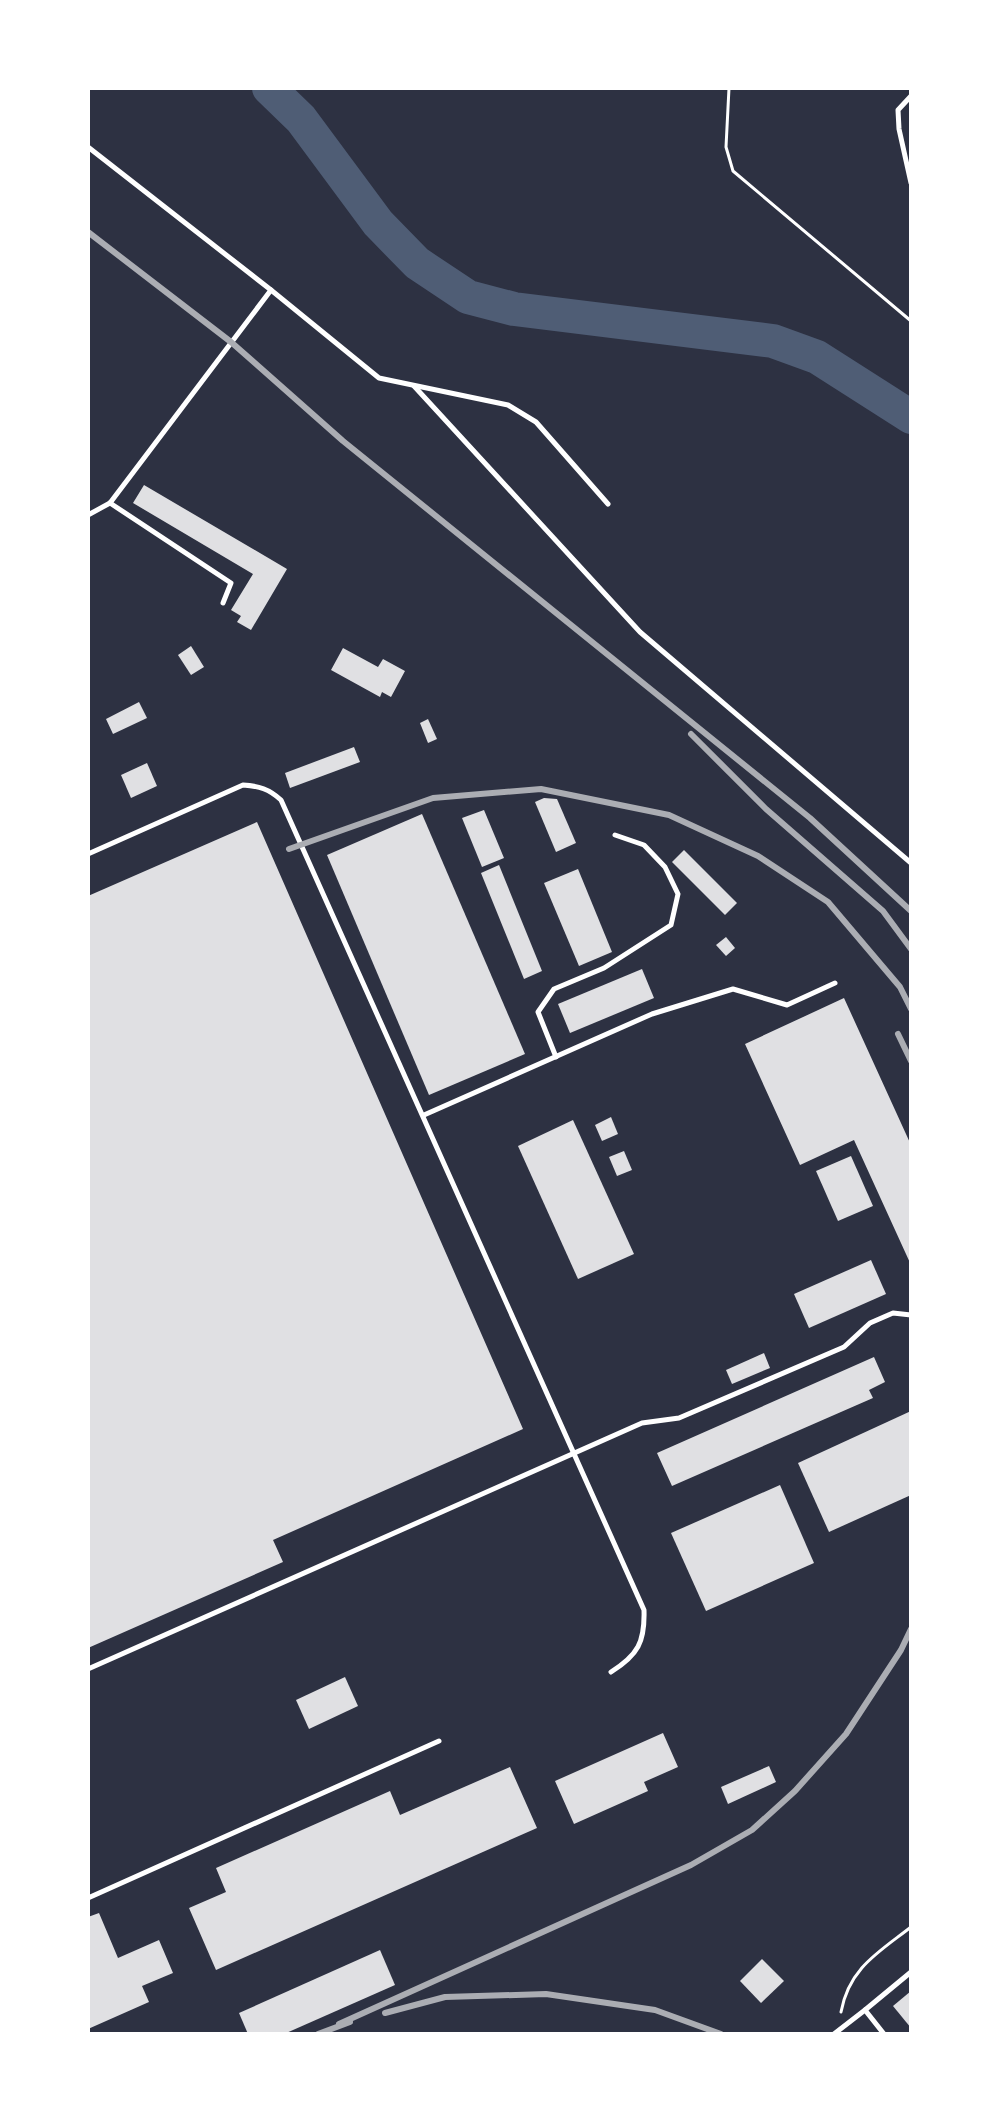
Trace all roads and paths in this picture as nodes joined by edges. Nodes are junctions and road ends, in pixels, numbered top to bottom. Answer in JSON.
{"nodes":[{"id":1,"x":729,"y":88,"type":"edge"},
{"id":2,"x":911,"y":96,"type":"edge"},
{"id":3,"x":88,"y":147,"type":"edge"},
{"id":4,"x":911,"y":183,"type":"edge"},
{"id":5,"x":271,"y":290,"type":"junction"},
{"id":6,"x":911,"y":321,"type":"edge"},
{"id":7,"x":414,"y":386,"type":"junction"},
{"id":8,"x":110,"y":503,"type":"junction"},
{"id":9,"x":608,"y":504,"type":"dead end"},
{"id":10,"x":88,"y":515,"type":"edge"},
{"id":11,"x":223,"y":603,"type":"dead end"},
{"id":12,"x":615,"y":835,"type":"dead end"},
{"id":13,"x":88,"y":854,"type":"edge"},
{"id":14,"x":911,"y":863,"type":"edge"},
{"id":15,"x":835,"y":983,"type":"dead end"},
{"id":16,"x":556,"y":1057,"type":"junction"},
{"id":17,"x":424,"y":1115,"type":"junction"},
{"id":18,"x":911,"y":1315,"type":"edge"},
{"id":19,"x":575,"y":1453,"type":"junction"},
{"id":20,"x":88,"y":1669,"type":"edge"},
{"id":21,"x":611,"y":1672,"type":"dead end"},
{"id":22,"x":439,"y":1741,"type":"dead end"},
{"id":23,"x":88,"y":1898,"type":"edge"},
{"id":24,"x":911,"y":1927,"type":"edge"},
{"id":25,"x":911,"y":1972,"type":"edge"},
{"id":26,"x":865,"y":2010,"type":"junction"},
{"id":27,"x":836,"y":2033,"type":"edge"},
{"id":28,"x":884,"y":2034,"type":"edge"}],
"edges":[{"from":1,"to":6,"type":"path"},
{"from":2,"to":4,"type":"lane"},
{"from":3,"to":5,"type":"lane"},
{"from":5,"to":7,"type":"lane"},
{"from":5,"to":8,"type":"lane"},
{"from":7,"to":9,"type":"lane"},
{"from":7,"to":14,"type":"lane"},
{"from":8,"to":10,"type":"lane"},
{"from":8,"to":11,"type":"lane"},
{"from":12,"to":16,"type":"lane"},
{"from":13,"to":17,"type":"lane"},
{"from":15,"to":16,"type":"lane"},
{"from":16,"to":17,"type":"lane"},
{"from":17,"to":19,"type":"lane"},
{"from":18,"to":19,"type":"lane"},
{"from":19,"to":20,"type":"lane"},
{"from":19,"to":21,"type":"lane"},
{"from":22,"to":23,"type":"lane"},
{"from":24,"to":27,"type":"path"},
{"from":25,"to":26,"type":"lane"},
{"from":26,"to":27,"type":"lane"},
{"from":26,"to":28,"type":"lane"}]}
